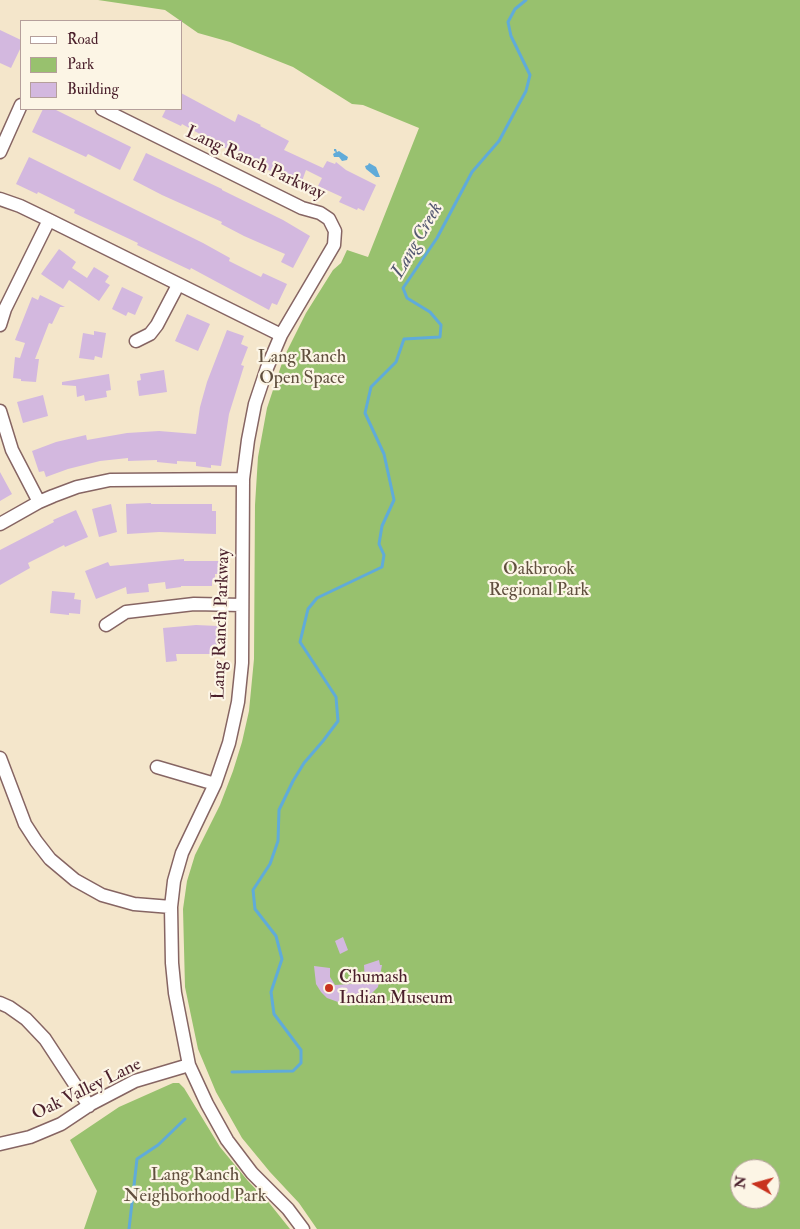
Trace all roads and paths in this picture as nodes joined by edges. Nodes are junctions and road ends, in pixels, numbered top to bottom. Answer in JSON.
{"nodes":[{"id":1,"x":20,"y":107,"type":"edge"},
{"id":2,"x":104,"y":110,"type":"edge"},
{"id":3,"x":0,"y":152,"type":"edge"},
{"id":4,"x":0,"y":199,"type":"edge"},
{"id":5,"x":49,"y":220,"type":"junction"},
{"id":6,"x":178,"y":284,"type":"junction"},
{"id":7,"x":0,"y":325,"type":"edge"},
{"id":8,"x":282,"y":335,"type":"junction"},
{"id":9,"x":136,"y":342,"type":"dead end"},
{"id":10,"x":0,"y":411,"type":"edge"},
{"id":11,"x":244,"y":479,"type":"junction"},
{"id":12,"x":39,"y":502,"type":"junction"},
{"id":13,"x":0,"y":524,"type":"edge"},
{"id":14,"x":242,"y":605,"type":"junction"},
{"id":15,"x":106,"y":625,"type":"dead end"},
{"id":16,"x":0,"y":758,"type":"edge"},
{"id":17,"x":157,"y":767,"type":"dead end"},
{"id":18,"x":215,"y":784,"type":"junction"},
{"id":19,"x":171,"y":907,"type":"junction"},
{"id":20,"x":0,"y":1003,"type":"edge"},
{"id":21,"x":189,"y":1065,"type":"junction"},
{"id":22,"x":89,"y":1106,"type":"junction"},
{"id":23,"x":0,"y":1144,"type":"edge"},
{"id":24,"x":303,"y":1229,"type":"edge"}],
"edges":[{"from":1,"to":3,"type":"street"},
{"from":2,"to":8,"type":"street","name":"Lang Ranch Parkway"},
{"from":4,"to":5,"type":"street"},
{"from":5,"to":6,"type":"street"},
{"from":5,"to":7,"type":"street"},
{"from":6,"to":8,"type":"street"},
{"from":6,"to":9,"type":"street"},
{"from":8,"to":11,"type":"street","name":"Lang Ranch Parkway"},
{"from":10,"to":12,"type":"street"},
{"from":11,"to":12,"type":"street"},
{"from":11,"to":14,"type":"street","name":"Lang Ranch Parkway"},
{"from":12,"to":13,"type":"street"},
{"from":14,"to":15,"type":"street"},
{"from":14,"to":18,"type":"street","name":"Lang Ranch Parkway"},
{"from":16,"to":19,"type":"street"},
{"from":17,"to":18,"type":"street"},
{"from":18,"to":19,"type":"street","name":"Lang Ranch Parkway"},
{"from":19,"to":21,"type":"street","name":"Lang Ranch Parkway"},
{"from":20,"to":22,"type":"street"},
{"from":21,"to":22,"type":"street","name":"Oak Valley Lane"},
{"from":21,"to":24,"type":"street","name":"Lang Ranch Parkway"},
{"from":22,"to":23,"type":"street","name":"Oak Valley Lane"}]}
